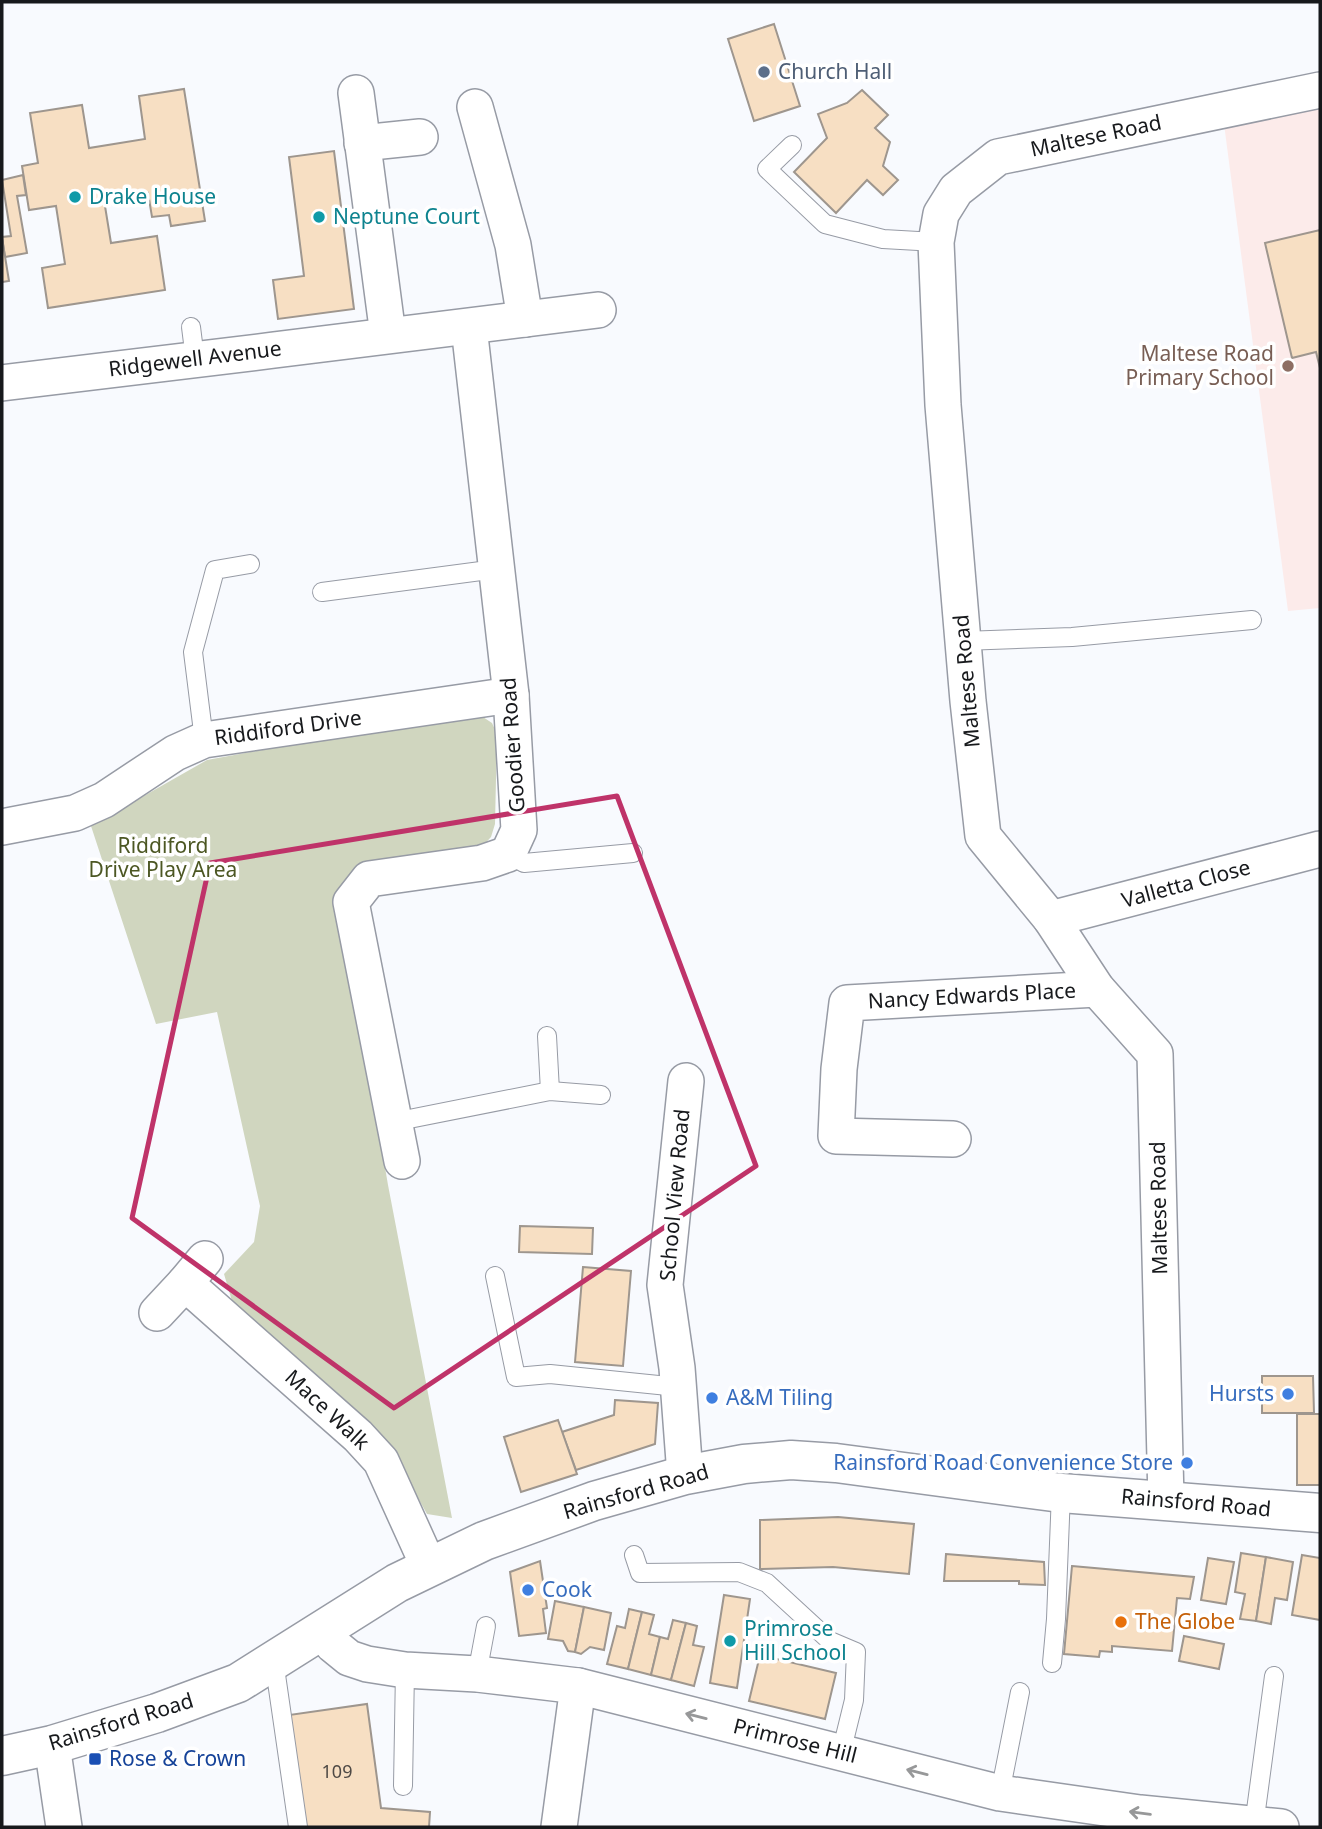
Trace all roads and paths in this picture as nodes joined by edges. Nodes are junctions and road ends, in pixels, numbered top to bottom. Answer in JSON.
{"nodes":[{"id":1,"x":1320,"y":90,"type":"edge"},
{"id":2,"x":356,"y":93,"type":"dead end"},
{"id":3,"x":475,"y":107,"type":"dead end"},
{"id":4,"x":420,"y":137,"type":"dead end"},
{"id":5,"x":362,"y":143,"type":"junction"},
{"id":6,"x":792,"y":145,"type":"dead end"},
{"id":7,"x":936,"y":243,"type":"junction"},
{"id":8,"x":598,"y":310,"type":"dead end"},
{"id":9,"x":525,"y":319,"type":"junction"},
{"id":10,"x":469,"y":327,"type":"junction"},
{"id":11,"x":388,"y":335,"type":"junction"},
{"id":12,"x":2,"y":383,"type":"edge"},
{"id":13,"x":250,"y":564,"type":"dead end"},
{"id":14,"x":496,"y":569,"type":"junction"},
{"id":15,"x":322,"y":592,"type":"dead end"},
{"id":16,"x":1252,"y":620,"type":"dead end"},
{"id":17,"x":962,"y":641,"type":"junction"},
{"id":18,"x":510,"y":695,"type":"junction"},
{"id":19,"x":204,"y":740,"type":"junction"},
{"id":20,"x":2,"y":827,"type":"edge"},
{"id":21,"x":1320,"y":849,"type":"edge"},
{"id":22,"x":634,"y":853,"type":"dead end"},
{"id":23,"x":508,"y":854,"type":"junction"},
{"id":24,"x":1051,"y":919,"type":"junction"},
{"id":25,"x":1097,"y":989,"type":"junction"},
{"id":26,"x":547,"y":1036,"type":"dead end"},
{"id":27,"x":686,"y":1081,"type":"dead end"},
{"id":28,"x":550,"y":1091,"type":"junction"},
{"id":29,"x":601,"y":1095,"type":"dead end"},
{"id":30,"x":394,"y":1122,"type":"junction"},
{"id":31,"x":953,"y":1139,"type":"dead end"},
{"id":32,"x":402,"y":1161,"type":"dead end"},
{"id":33,"x":495,"y":1276,"type":"dead end"},
{"id":34,"x":157,"y":1313,"type":"dead end"},
{"id":35,"x":678,"y":1387,"type":"junction"},
{"id":36,"x":685,"y":1475,"type":"junction"},
{"id":37,"x":1061,"y":1493,"type":"junction"},
{"id":38,"x":1166,"y":1500,"type":"junction"},
{"id":39,"x":1320,"y":1513,"type":"edge"},
{"id":40,"x":634,"y":1555,"type":"dead end"},
{"id":41,"x":429,"y":1567,"type":"junction"},
{"id":42,"x":486,"y":1626,"type":"dead end"},
{"id":43,"x":321,"y":1630,"type":"junction"},
{"id":44,"x":274,"y":1661,"type":"junction"},
{"id":45,"x":1052,"y":1663,"type":"dead end"},
{"id":46,"x":405,"y":1670,"type":"junction"},
{"id":47,"x":477,"y":1674,"type":"junction"},
{"id":48,"x":1274,"y":1676,"type":"dead end"},
{"id":49,"x":578,"y":1686,"type":"junction"},
{"id":50,"x":1020,"y":1692,"type":"dead end"},
{"id":51,"x":52,"y":1745,"type":"junction"},
{"id":52,"x":841,"y":1753,"type":"junction"},
{"id":53,"x":2,"y":1756,"type":"edge"},
{"id":54,"x":403,"y":1786,"type":"dead end"},
{"id":55,"x":1000,"y":1793,"type":"junction"},
{"id":56,"x":1268,"y":1826,"type":"edge"},
{"id":57,"x":64,"y":1827,"type":"edge"},
{"id":58,"x":298,"y":1827,"type":"edge"},
{"id":59,"x":559,"y":1827,"type":"edge"}],
"edges":[{"from":1,"to":7,"type":"street","name":"Maltese Road"},
{"from":2,"to":5,"type":"street"},
{"from":3,"to":9,"type":"street"},
{"from":4,"to":5,"type":"street"},
{"from":5,"to":11,"type":"street"},
{"from":6,"to":7,"type":"lane"},
{"from":7,"to":17,"type":"street","name":"Maltese Road"},
{"from":8,"to":9,"type":"street","name":"Ridgewell Avenue"},
{"from":9,"to":10,"type":"street","name":"Ridgewell Avenue"},
{"from":10,"to":11,"type":"street","name":"Ridgewell Avenue"},
{"from":10,"to":14,"type":"street","name":"Goodier Road"},
{"from":11,"to":12,"type":"street","name":"Ridgewell Avenue"},
{"from":13,"to":19,"type":"lane"},
{"from":14,"to":15,"type":"lane"},
{"from":14,"to":18,"type":"street","name":"Goodier Road"},
{"from":16,"to":17,"type":"lane"},
{"from":17,"to":24,"type":"street","name":"Maltese Road"},
{"from":18,"to":19,"type":"street","name":"Riddiford Drive"},
{"from":18,"to":23,"type":"street","name":"Goodier Road"},
{"from":19,"to":20,"type":"street","name":"Riddiford Drive"},
{"from":21,"to":24,"type":"street","name":"Valletta Close"},
{"from":22,"to":23,"type":"lane"},
{"from":23,"to":30,"type":"street"},
{"from":24,"to":25,"type":"street","name":"Maltese Road"},
{"from":25,"to":31,"type":"street","name":"Nancy Edwards Place"},
{"from":25,"to":38,"type":"street","name":"Maltese Road"},
{"from":26,"to":28,"type":"lane"},
{"from":27,"to":35,"type":"street","name":"School View Road"},
{"from":28,"to":29,"type":"lane"},
{"from":28,"to":30,"type":"lane"},
{"from":30,"to":32,"type":"street"},
{"from":33,"to":35,"type":"lane"},
{"from":34,"to":41,"type":"street","name":"Mace Walk"},
{"from":35,"to":36,"type":"street","name":"School View Road"},
{"from":36,"to":37,"type":"main road","name":"Rainsford Road"},
{"from":36,"to":41,"type":"main road","name":"Rainsford Road"},
{"from":37,"to":38,"type":"main road","name":"Rainsford Road"},
{"from":37,"to":45,"type":"lane"},
{"from":38,"to":39,"type":"main road","name":"Rainsford Road"},
{"from":40,"to":52,"type":"lane"},
{"from":41,"to":43,"type":"main road","name":"Rainsford Road"},
{"from":42,"to":47,"type":"lane"},
{"from":43,"to":44,"type":"main road","name":"Rainsford Road"},
{"from":43,"to":46,"type":"street","name":"Primrose Hill"},
{"from":44,"to":51,"type":"main road","name":"Rainsford Road"},
{"from":44,"to":58,"type":"lane"},
{"from":46,"to":47,"type":"street","name":"Primrose Hill"},
{"from":46,"to":54,"type":"lane"},
{"from":47,"to":49,"type":"street","name":"Primrose Hill"},
{"from":48,"to":56,"type":"lane"},
{"from":52,"to":49,"type":"street","name":"Primrose Hill","one_way":true},
{"from":49,"to":59,"type":"street"},
{"from":50,"to":55,"type":"lane"},
{"from":51,"to":53,"type":"main road","name":"Rainsford Road"},
{"from":51,"to":57,"type":"street"},
{"from":55,"to":52,"type":"street","name":"Primrose Hill","one_way":true},
{"from":56,"to":55,"type":"street","name":"Primrose Hill","one_way":true}]}
